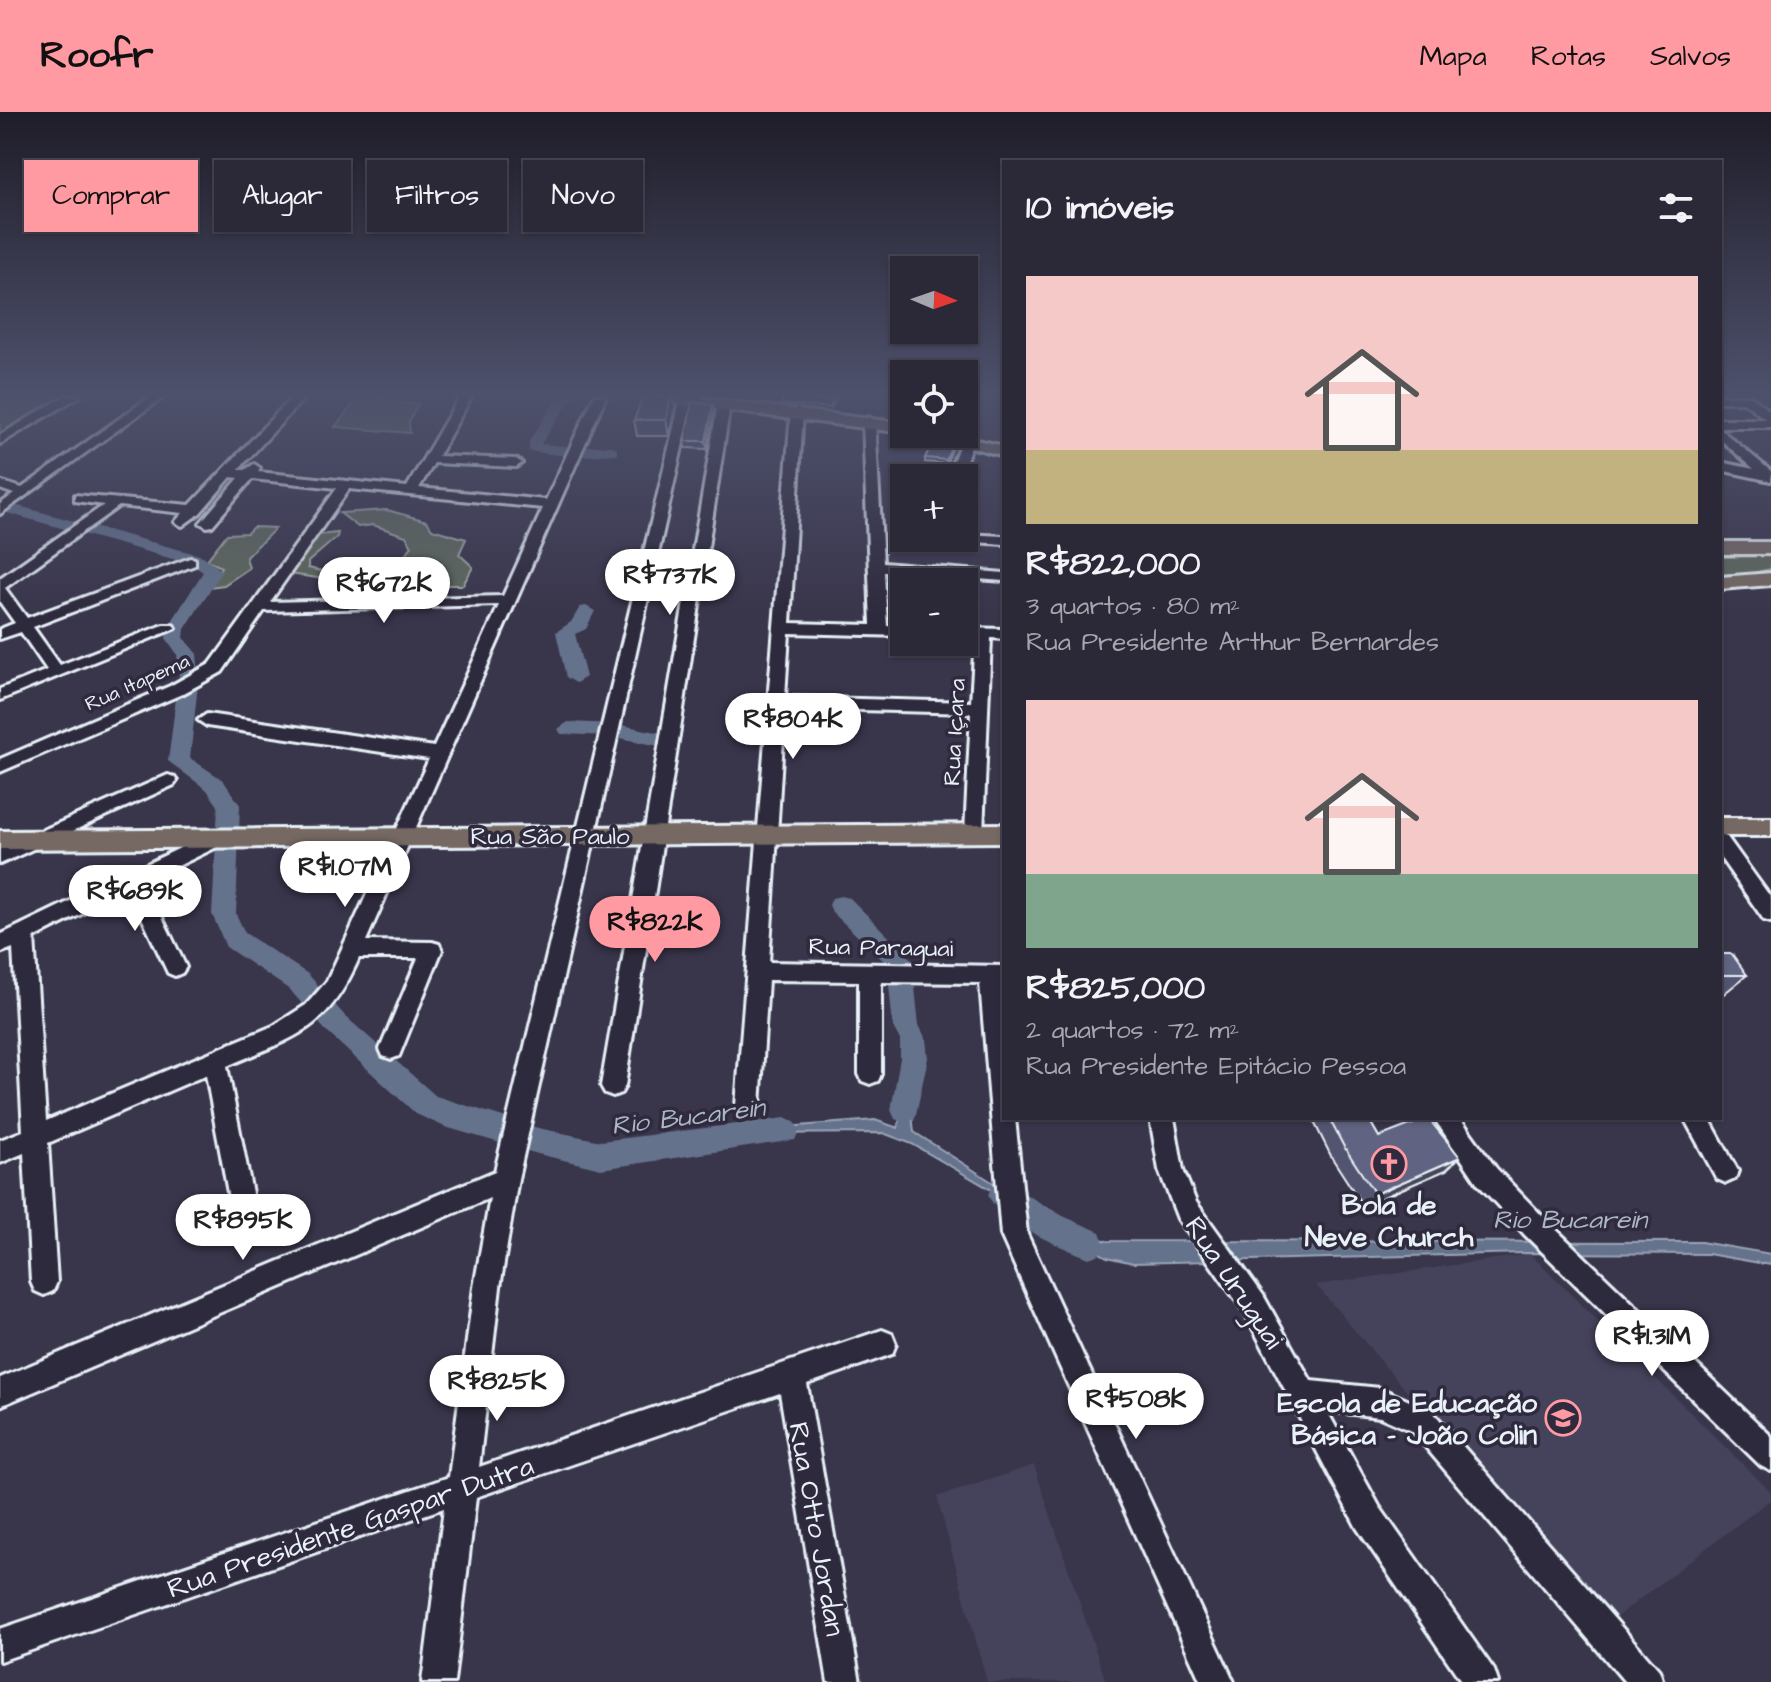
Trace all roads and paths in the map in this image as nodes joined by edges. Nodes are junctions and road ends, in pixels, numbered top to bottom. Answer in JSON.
{"nodes":[{"id":1,"x":57,"y":469,"type":"edge"},
{"id":2,"x":234,"y":469,"type":"edge"},
{"id":3,"x":253,"y":469,"type":"edge"},
{"id":4,"x":424,"y":469,"type":"edge"},
{"id":5,"x":567,"y":469,"type":"edge"},
{"id":6,"x":670,"y":469,"type":"edge"},
{"id":7,"x":713,"y":469,"type":"edge"},
{"id":8,"x":788,"y":469,"type":"edge"},
{"id":9,"x":871,"y":469,"type":"edge"},
{"id":10,"x":1735,"y":469,"type":"edge"},
{"id":11,"x":231,"y":473,"type":"junction"},
{"id":12,"x":249,"y":474,"type":"junction"},
{"id":13,"x":1770,"y":477,"type":"edge"},
{"id":14,"x":346,"y":484,"type":"junction"},
{"id":15,"x":0,"y":485,"type":"edge"},
{"id":16,"x":411,"y":491,"type":"junction"},
{"id":17,"x":24,"y":493,"type":"junction"},
{"id":18,"x":80,"y":498,"type":"dead end"},
{"id":19,"x":116,"y":502,"type":"junction"},
{"id":20,"x":551,"y":505,"type":"junction"},
{"id":21,"x":4,"y":507,"type":"edge"},
{"id":22,"x":195,"y":510,"type":"junction"},
{"id":23,"x":182,"y":522,"type":"dead end"},
{"id":24,"x":207,"y":523,"type":"dead end"},
{"id":25,"x":978,"y":539,"type":"edge"},
{"id":26,"x":1002,"y":540,"type":"edge"},
{"id":27,"x":1722,"y":548,"type":"edge"},
{"id":28,"x":1771,"y":548,"type":"edge"},
{"id":29,"x":190,"y":562,"type":"dead end"},
{"id":30,"x":876,"y":567,"type":"junction"},
{"id":31,"x":1002,"y":577,"type":"edge"},
{"id":32,"x":1766,"y":582,"type":"edge"},
{"id":33,"x":1722,"y":583,"type":"edge"},
{"id":34,"x":2,"y":595,"type":"edge"},
{"id":35,"x":508,"y":600,"type":"junction"},
{"id":36,"x":259,"y":607,"type":"junction"},
{"id":37,"x":24,"y":625,"type":"junction"},
{"id":38,"x":168,"y":628,"type":"dead end"},
{"id":39,"x":782,"y":628,"type":"junction"},
{"id":40,"x":879,"y":630,"type":"junction"},
{"id":41,"x":890,"y":630,"type":"edge"},
{"id":42,"x":978,"y":633,"type":"edge"},
{"id":43,"x":983,"y":633,"type":"junction"},
{"id":44,"x":0,"y":634,"type":"edge"},
{"id":45,"x":1002,"y":634,"type":"edge"},
{"id":46,"x":57,"y":672,"type":"junction"},
{"id":47,"x":0,"y":695,"type":"edge"},
{"id":48,"x":777,"y":702,"type":"junction"},
{"id":49,"x":979,"y":708,"type":"junction"},
{"id":50,"x":207,"y":720,"type":"dead end"},
{"id":51,"x":439,"y":754,"type":"junction"},
{"id":52,"x":0,"y":766,"type":"edge"},
{"id":53,"x":168,"y":781,"type":"dead end"},
{"id":54,"x":1722,"y":827,"type":"edge"},
{"id":55,"x":1771,"y":827,"type":"edge"},
{"id":56,"x":974,"y":833,"type":"junction"},
{"id":57,"x":1002,"y":833,"type":"edge"},
{"id":58,"x":767,"y":834,"type":"junction"},
{"id":59,"x":654,"y":835,"type":"junction"},
{"id":60,"x":584,"y":836,"type":"junction"},
{"id":61,"x":402,"y":837,"type":"junction"},
{"id":62,"x":227,"y":838,"type":"junction"},
{"id":63,"x":0,"y":840,"type":"edge"},
{"id":64,"x":39,"y":840,"type":"junction"},
{"id":65,"x":1722,"y":845,"type":"edge"},
{"id":66,"x":0,"y":857,"type":"edge"},
{"id":67,"x":134,"y":879,"type":"junction"},
{"id":68,"x":1771,"y":914,"type":"edge"},
{"id":69,"x":23,"y":934,"type":"junction"},
{"id":70,"x":0,"y":945,"type":"edge"},
{"id":71,"x":351,"y":949,"type":"junction"},
{"id":72,"x":175,"y":967,"type":"dead end"},
{"id":73,"x":757,"y":971,"type":"junction"},
{"id":74,"x":870,"y":973,"type":"junction"},
{"id":75,"x":997,"y":974,"type":"edge"},
{"id":76,"x":391,"y":1049,"type":"dead end"},
{"id":77,"x":215,"y":1061,"type":"junction"},
{"id":78,"x":870,"y":1074,"type":"dead end"},
{"id":79,"x":613,"y":1086,"type":"dead end"},
{"id":80,"x":1002,"y":1086,"type":"edge"},
{"id":81,"x":748,"y":1106,"type":"dead end"},
{"id":82,"x":1004,"y":1120,"type":"edge"},
{"id":83,"x":1162,"y":1120,"type":"edge"},
{"id":84,"x":1447,"y":1120,"type":"edge"},
{"id":85,"x":1697,"y":1120,"type":"edge"},
{"id":86,"x":35,"y":1137,"type":"junction"},
{"id":87,"x":0,"y":1152,"type":"edge"},
{"id":88,"x":508,"y":1168,"type":"junction"},
{"id":89,"x":1726,"y":1171,"type":"dead end"},
{"id":90,"x":240,"y":1193,"type":"dead end"},
{"id":91,"x":44,"y":1282,"type":"dead end"},
{"id":92,"x":882,"y":1344,"type":"dead end"},
{"id":93,"x":791,"y":1375,"type":"junction"},
{"id":94,"x":0,"y":1392,"type":"edge"},
{"id":95,"x":1303,"y":1395,"type":"junction"},
{"id":96,"x":1771,"y":1456,"type":"edge"},
{"id":97,"x":462,"y":1488,"type":"junction"},
{"id":98,"x":0,"y":1645,"type":"edge"},
{"id":99,"x":438,"y":1682,"type":"edge"},
{"id":100,"x":844,"y":1682,"type":"edge"},
{"id":101,"x":1218,"y":1682,"type":"edge"},
{"id":102,"x":1482,"y":1682,"type":"edge"},
{"id":103,"x":1647,"y":1682,"type":"edge"}],
"edges":[{"from":1,"to":17,"type":"street"},
{"from":2,"to":11,"type":"street"},
{"from":3,"to":12,"type":"street"},
{"from":4,"to":16,"type":"street"},
{"from":5,"to":20,"type":"street"},
{"from":6,"to":60,"type":"street"},
{"from":7,"to":59,"type":"street"},
{"from":8,"to":39,"type":"street"},
{"from":9,"to":30,"type":"street"},
{"from":10,"to":13,"type":"street"},
{"from":11,"to":12,"type":"street"},
{"from":11,"to":22,"type":"street"},
{"from":12,"to":14,"type":"street"},
{"from":12,"to":24,"type":"street"},
{"from":14,"to":16,"type":"street"},
{"from":14,"to":36,"type":"street","name":"Rua Itapema"},
{"from":15,"to":17,"type":"street"},
{"from":16,"to":20,"type":"street"},
{"from":17,"to":21,"type":"street"},
{"from":18,"to":19,"type":"street"},
{"from":19,"to":22,"type":"street"},
{"from":19,"to":34,"type":"street"},
{"from":20,"to":35,"type":"street"},
{"from":22,"to":23,"type":"street"},
{"from":25,"to":26,"type":"street"},
{"from":27,"to":28,"type":"main road"},
{"from":29,"to":37,"type":"street"},
{"from":30,"to":31,"type":"street"},
{"from":30,"to":40,"type":"street"},
{"from":32,"to":33,"type":"main road"},
{"from":34,"to":37,"type":"street"},
{"from":35,"to":36,"type":"street"},
{"from":35,"to":51,"type":"street"},
{"from":36,"to":52,"type":"street","name":"Rua Itapema"},
{"from":37,"to":44,"type":"street"},
{"from":37,"to":46,"type":"street"},
{"from":38,"to":46,"type":"street"},
{"from":39,"to":40,"type":"street"},
{"from":39,"to":48,"type":"street"},
{"from":40,"to":41,"type":"street"},
{"from":42,"to":43,"type":"street"},
{"from":43,"to":45,"type":"street"},
{"from":43,"to":49,"type":"street","name":"Rua Içara"},
{"from":46,"to":47,"type":"street"},
{"from":48,"to":49,"type":"street"},
{"from":48,"to":58,"type":"street"},
{"from":49,"to":56,"type":"street","name":"Rua Içara"},
{"from":50,"to":51,"type":"street"},
{"from":51,"to":61,"type":"street"},
{"from":53,"to":64,"type":"street"},
{"from":54,"to":55,"type":"main road"},
{"from":56,"to":57,"type":"main road","name":"Rua São Paulo"},
{"from":56,"to":58,"type":"main road","name":"Rua São Paulo"},
{"from":58,"to":59,"type":"main road","name":"Rua São Paulo"},
{"from":58,"to":73,"type":"street"},
{"from":59,"to":60,"type":"main road","name":"Rua São Paulo"},
{"from":59,"to":79,"type":"street"},
{"from":60,"to":61,"type":"main road","name":"Rua São Paulo"},
{"from":60,"to":88,"type":"street"},
{"from":61,"to":62,"type":"main road","name":"Rua São Paulo"},
{"from":61,"to":71,"type":"street"},
{"from":62,"to":64,"type":"main road","name":"Rua São Paulo"},
{"from":62,"to":67,"type":"street"},
{"from":63,"to":64,"type":"main road","name":"Rua São Paulo"},
{"from":64,"to":66,"type":"street"},
{"from":65,"to":68,"type":"street"},
{"from":67,"to":69,"type":"street"},
{"from":67,"to":72,"type":"street"},
{"from":69,"to":70,"type":"street"},
{"from":69,"to":86,"type":"street"},
{"from":71,"to":76,"type":"street"},
{"from":71,"to":77,"type":"street"},
{"from":73,"to":74,"type":"street","name":"Rua Paraguai"},
{"from":73,"to":81,"type":"street"},
{"from":74,"to":75,"type":"street","name":"Rua Paraguai"},
{"from":74,"to":78,"type":"street"},
{"from":75,"to":80,"type":"street"},
{"from":77,"to":86,"type":"street"},
{"from":77,"to":90,"type":"street"},
{"from":82,"to":101,"type":"street"},
{"from":83,"to":95,"type":"street","name":"Rua Uruguai"},
{"from":84,"to":96,"type":"street"},
{"from":85,"to":89,"type":"street"},
{"from":86,"to":87,"type":"street"},
{"from":86,"to":91,"type":"street"},
{"from":88,"to":94,"type":"street"},
{"from":88,"to":97,"type":"street"},
{"from":92,"to":93,"type":"street","name":"Rua Presidente Gaspar Dutra"},
{"from":93,"to":97,"type":"street","name":"Rua Presidente Gaspar Dutra"},
{"from":93,"to":100,"type":"street","name":"Rua Otto Jordan"},
{"from":95,"to":102,"type":"street","name":"Rua Uruguai"},
{"from":95,"to":103,"type":"street"},
{"from":97,"to":98,"type":"street","name":"Rua Presidente Gaspar Dutra"},
{"from":97,"to":99,"type":"street"}]}
